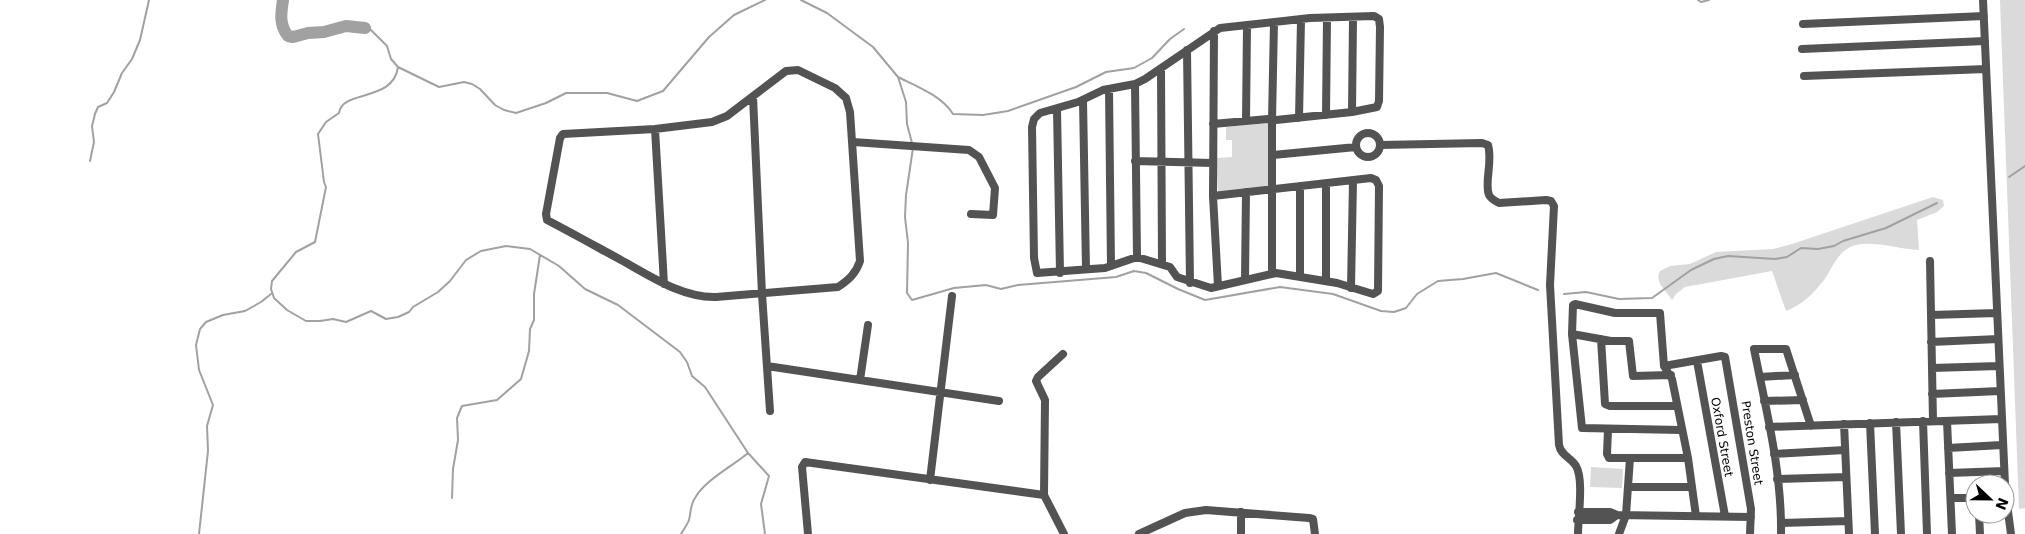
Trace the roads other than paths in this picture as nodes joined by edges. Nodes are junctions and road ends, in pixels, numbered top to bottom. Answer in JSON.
{"nodes":[{"id":1,"x":1983,"y":0,"type":"edge"},
{"id":2,"x":1984,"y":16,"type":"junction"},
{"id":3,"x":1327,"y":18,"type":"junction"},
{"id":4,"x":1353,"y":18,"type":"junction"},
{"id":5,"x":1301,"y":20,"type":"junction"},
{"id":6,"x":1274,"y":22,"type":"junction"},
{"id":7,"x":1803,"y":24,"type":"dead end"},
{"id":8,"x":1247,"y":25,"type":"junction"},
{"id":9,"x":1214,"y":31,"type":"junction"},
{"id":10,"x":1985,"y":41,"type":"junction"},
{"id":11,"x":1802,"y":49,"type":"dead end"},
{"id":12,"x":1187,"y":50,"type":"junction"},
{"id":13,"x":1161,"y":69,"type":"junction"},
{"id":14,"x":1986,"y":69,"type":"junction"},
{"id":15,"x":1804,"y":76,"type":"dead end"},
{"id":16,"x":1135,"y":84,"type":"junction"},
{"id":17,"x":1109,"y":89,"type":"junction"},
{"id":18,"x":753,"y":97,"type":"junction"},
{"id":19,"x":1083,"y":100,"type":"junction"},
{"id":20,"x":1057,"y":109,"type":"junction"},
{"id":21,"x":1352,"y":112,"type":"junction"},
{"id":22,"x":1326,"y":115,"type":"junction"},
{"id":23,"x":1299,"y":118,"type":"junction"},
{"id":24,"x":1272,"y":120,"type":"junction"},
{"id":25,"x":1246,"y":121,"type":"junction"},
{"id":26,"x":1212,"y":124,"type":"junction"},
{"id":27,"x":655,"y":129,"type":"junction"},
{"id":28,"x":853,"y":142,"type":"junction"},
{"id":29,"x":1380,"y":145,"type":"junction"},
{"id":30,"x":1356,"y":147,"type":"junction"},
{"id":31,"x":1273,"y":155,"type":"junction"},
{"id":32,"x":1135,"y":161,"type":"junction"},
{"id":33,"x":1161,"y":162,"type":"junction"},
{"id":34,"x":1187,"y":162,"type":"junction"},
{"id":35,"x":1213,"y":163,"type":"junction"},
{"id":36,"x":1353,"y":181,"type":"junction"},
{"id":37,"x":1326,"y":184,"type":"junction"},
{"id":38,"x":1300,"y":186,"type":"junction"},
{"id":39,"x":1273,"y":189,"type":"junction"},
{"id":40,"x":1246,"y":192,"type":"junction"},
{"id":41,"x":1213,"y":196,"type":"junction"},
{"id":42,"x":971,"y":214,"type":"dead end"},
{"id":43,"x":1137,"y":257,"type":"junction"},
{"id":44,"x":1930,"y":261,"type":"dead end"},
{"id":45,"x":1162,"y":264,"type":"junction"},
{"id":46,"x":1111,"y":266,"type":"junction"},
{"id":47,"x":1086,"y":269,"type":"junction"},
{"id":48,"x":1060,"y":273,"type":"junction"},
{"id":49,"x":1272,"y":274,"type":"junction"},
{"id":50,"x":1300,"y":277,"type":"junction"},
{"id":51,"x":1245,"y":280,"type":"junction"},
{"id":52,"x":1326,"y":281,"type":"junction"},
{"id":53,"x":1190,"y":283,"type":"junction"},
{"id":54,"x":664,"y":284,"type":"junction"},
{"id":55,"x":1218,"y":286,"type":"junction"},
{"id":56,"x":1351,"y":288,"type":"junction"},
{"id":57,"x":762,"y":294,"type":"junction"},
{"id":58,"x":952,"y":296,"type":"dead end"},
{"id":59,"x":1996,"y":314,"type":"junction"},
{"id":60,"x":1931,"y":315,"type":"junction"},
{"id":61,"x":868,"y":325,"type":"dead end"},
{"id":62,"x":1572,"y":334,"type":"junction"},
{"id":63,"x":1998,"y":339,"type":"junction"},
{"id":64,"x":1601,"y":340,"type":"junction"},
{"id":65,"x":1931,"y":342,"type":"junction"},
{"id":66,"x":1063,"y":354,"type":"dead end"},
{"id":67,"x":1697,"y":361,"type":"junction"},
{"id":68,"x":767,"y":366,"type":"junction"},
{"id":69,"x":1664,"y":366,"type":"junction"},
{"id":70,"x":1999,"y":366,"type":"junction"},
{"id":71,"x":1932,"y":368,"type":"junction"},
{"id":72,"x":1671,"y":375,"type":"junction"},
{"id":73,"x":1795,"y":375,"type":"junction"},
{"id":74,"x":1760,"y":376,"type":"junction"},
{"id":75,"x":860,"y":380,"type":"junction"},
{"id":76,"x":2000,"y":391,"type":"junction"},
{"id":77,"x":940,"y":392,"type":"junction"},
{"id":78,"x":1932,"y":394,"type":"junction"},
{"id":79,"x":1803,"y":400,"type":"junction"},
{"id":80,"x":999,"y":401,"type":"dead end"},
{"id":81,"x":1764,"y":401,"type":"junction"},
{"id":82,"x":1676,"y":406,"type":"junction"},
{"id":83,"x":770,"y":411,"type":"dead end"},
{"id":84,"x":2001,"y":418,"type":"junction"},
{"id":85,"x":1947,"y":420,"type":"junction"},
{"id":86,"x":1923,"y":421,"type":"junction"},
{"id":87,"x":1932,"y":421,"type":"junction"},
{"id":88,"x":1896,"y":422,"type":"junction"},
{"id":89,"x":1870,"y":423,"type":"junction"},
{"id":90,"x":1844,"y":424,"type":"junction"},
{"id":91,"x":1811,"y":426,"type":"junction"},
{"id":92,"x":1769,"y":427,"type":"junction"},
{"id":93,"x":1608,"y":430,"type":"junction"},
{"id":94,"x":1681,"y":430,"type":"junction"},
{"id":95,"x":2002,"y":445,"type":"junction"},
{"id":96,"x":1948,"y":448,"type":"junction"},
{"id":97,"x":1845,"y":450,"type":"junction"},
{"id":98,"x":1774,"y":454,"type":"junction"},
{"id":99,"x":1630,"y":458,"type":"junction"},
{"id":100,"x":1688,"y":458,"type":"junction"},
{"id":101,"x":2004,"y":471,"type":"junction"},
{"id":102,"x":1949,"y":473,"type":"junction"},
{"id":103,"x":2004,"y":474,"type":"edge"},
{"id":104,"x":1846,"y":477,"type":"junction"},
{"id":105,"x":1777,"y":479,"type":"junction"},
{"id":106,"x":930,"y":480,"type":"junction"},
{"id":107,"x":1628,"y":487,"type":"junction"},
{"id":108,"x":1692,"y":487,"type":"junction"},
{"id":109,"x":1044,"y":495,"type":"junction"},
{"id":110,"x":1951,"y":498,"type":"junction"},
{"id":111,"x":1965,"y":498,"type":"edge"},
{"id":112,"x":1241,"y":512,"type":"junction"},
{"id":113,"x":1626,"y":515,"type":"junction"},
{"id":114,"x":1578,"y":516,"type":"junction"},
{"id":115,"x":1696,"y":516,"type":"junction"},
{"id":116,"x":1725,"y":516,"type":"junction"},
{"id":117,"x":1751,"y":517,"type":"junction"},
{"id":118,"x":1848,"y":521,"type":"junction"},
{"id":119,"x":1781,"y":523,"type":"junction"},
{"id":120,"x":808,"y":534,"type":"edge"},
{"id":121,"x":1064,"y":534,"type":"edge"},
{"id":122,"x":1139,"y":534,"type":"edge"},
{"id":123,"x":1241,"y":534,"type":"edge"},
{"id":124,"x":1315,"y":534,"type":"edge"},
{"id":125,"x":1578,"y":534,"type":"edge"},
{"id":126,"x":1619,"y":534,"type":"edge"},
{"id":127,"x":1750,"y":534,"type":"edge"},
{"id":128,"x":1780,"y":534,"type":"edge"},
{"id":129,"x":1849,"y":534,"type":"edge"},
{"id":130,"x":1874,"y":534,"type":"edge"},
{"id":131,"x":1901,"y":534,"type":"edge"},
{"id":132,"x":1927,"y":534,"type":"edge"},
{"id":133,"x":1952,"y":534,"type":"edge"}],
"edges":[{"from":1,"to":2,"type":"street"},
{"from":2,"to":7,"type":"street"},
{"from":2,"to":10,"type":"street"},
{"from":3,"to":4,"type":"street"},
{"from":3,"to":5,"type":"street"},
{"from":3,"to":22,"type":"street"},
{"from":4,"to":21,"type":"street"},
{"from":4,"to":21,"type":"street"},
{"from":5,"to":6,"type":"street"},
{"from":5,"to":23,"type":"street"},
{"from":6,"to":8,"type":"street"},
{"from":6,"to":24,"type":"street"},
{"from":8,"to":9,"type":"street"},
{"from":8,"to":25,"type":"street"},
{"from":9,"to":12,"type":"street"},
{"from":9,"to":26,"type":"street"},
{"from":10,"to":11,"type":"street"},
{"from":10,"to":14,"type":"street"},
{"from":12,"to":13,"type":"street"},
{"from":12,"to":34,"type":"street"},
{"from":13,"to":16,"type":"street"},
{"from":13,"to":33,"type":"street"},
{"from":14,"to":15,"type":"street"},
{"from":14,"to":59,"type":"street"},
{"from":16,"to":17,"type":"street"},
{"from":16,"to":32,"type":"street"},
{"from":17,"to":19,"type":"street"},
{"from":17,"to":46,"type":"street"},
{"from":18,"to":27,"type":"street"},
{"from":18,"to":28,"type":"street"},
{"from":18,"to":57,"type":"street"},
{"from":19,"to":20,"type":"street"},
{"from":19,"to":47,"type":"street"},
{"from":20,"to":48,"type":"street"},
{"from":20,"to":48,"type":"street"},
{"from":21,"to":22,"type":"street"},
{"from":22,"to":23,"type":"street"},
{"from":23,"to":24,"type":"street"},
{"from":24,"to":25,"type":"street"},
{"from":24,"to":31,"type":"street"},
{"from":25,"to":26,"type":"street"},
{"from":26,"to":35,"type":"street"},
{"from":27,"to":54,"type":"street"},
{"from":27,"to":54,"type":"street"},
{"from":28,"to":42,"type":"street"},
{"from":28,"to":57,"type":"street"},
{"from":29,"to":30,"type":"street"},
{"from":29,"to":30,"type":"street"},
{"from":29,"to":114,"type":"street"},
{"from":30,"to":31,"type":"street"},
{"from":31,"to":39,"type":"street"},
{"from":32,"to":33,"type":"street"},
{"from":32,"to":43,"type":"street"},
{"from":33,"to":34,"type":"street"},
{"from":33,"to":45,"type":"street"},
{"from":34,"to":35,"type":"street"},
{"from":34,"to":53,"type":"street"},
{"from":35,"to":41,"type":"street"},
{"from":36,"to":37,"type":"street"},
{"from":36,"to":56,"type":"street"},
{"from":36,"to":56,"type":"street"},
{"from":37,"to":38,"type":"street"},
{"from":37,"to":52,"type":"street"},
{"from":38,"to":39,"type":"street"},
{"from":38,"to":50,"type":"street"},
{"from":39,"to":40,"type":"street"},
{"from":39,"to":49,"type":"street"},
{"from":40,"to":41,"type":"street"},
{"from":40,"to":51,"type":"street"},
{"from":41,"to":55,"type":"street"},
{"from":43,"to":45,"type":"street"},
{"from":43,"to":46,"type":"street"},
{"from":44,"to":60,"type":"street"},
{"from":45,"to":53,"type":"street"},
{"from":46,"to":47,"type":"street"},
{"from":47,"to":48,"type":"street"},
{"from":49,"to":50,"type":"street"},
{"from":49,"to":51,"type":"street"},
{"from":50,"to":52,"type":"street"},
{"from":51,"to":55,"type":"street"},
{"from":52,"to":56,"type":"street"},
{"from":53,"to":55,"type":"street"},
{"from":54,"to":57,"type":"street"},
{"from":57,"to":68,"type":"street"},
{"from":58,"to":77,"type":"street"},
{"from":59,"to":60,"type":"street"},
{"from":59,"to":63,"type":"street"},
{"from":60,"to":65,"type":"street"},
{"from":61,"to":75,"type":"street"},
{"from":62,"to":64,"type":"street"},
{"from":62,"to":69,"type":"street"},
{"from":62,"to":93,"type":"street"},
{"from":63,"to":65,"type":"street"},
{"from":63,"to":70,"type":"street"},
{"from":64,"to":72,"type":"street"},
{"from":64,"to":82,"type":"street"},
{"from":65,"to":71,"type":"street"},
{"from":66,"to":109,"type":"street"},
{"from":67,"to":69,"type":"street"},
{"from":67,"to":116,"type":"street","name":"Oxford Street"},
{"from":67,"to":117,"type":"street","name":"Preston Street"},
{"from":68,"to":75,"type":"street"},
{"from":68,"to":83,"type":"street"},
{"from":69,"to":72,"type":"street"},
{"from":70,"to":71,"type":"street"},
{"from":70,"to":76,"type":"street"},
{"from":71,"to":78,"type":"street"},
{"from":72,"to":82,"type":"street"},
{"from":73,"to":74,"type":"street"},
{"from":73,"to":74,"type":"street"},
{"from":73,"to":79,"type":"street"},
{"from":74,"to":81,"type":"street"},
{"from":75,"to":77,"type":"street"},
{"from":76,"to":78,"type":"street"},
{"from":76,"to":84,"type":"street"},
{"from":77,"to":80,"type":"street"},
{"from":77,"to":106,"type":"street"},
{"from":78,"to":87,"type":"street"},
{"from":79,"to":81,"type":"street"},
{"from":79,"to":91,"type":"street"},
{"from":81,"to":92,"type":"street"},
{"from":82,"to":94,"type":"street"},
{"from":84,"to":85,"type":"street"},
{"from":84,"to":95,"type":"street"},
{"from":85,"to":87,"type":"street"},
{"from":85,"to":96,"type":"street"},
{"from":86,"to":87,"type":"street"},
{"from":86,"to":88,"type":"street"},
{"from":86,"to":132,"type":"street"},
{"from":88,"to":89,"type":"street"},
{"from":88,"to":131,"type":"street"},
{"from":89,"to":90,"type":"street"},
{"from":89,"to":130,"type":"street"},
{"from":90,"to":91,"type":"street"},
{"from":90,"to":97,"type":"street"},
{"from":91,"to":92,"type":"street"},
{"from":92,"to":98,"type":"street"},
{"from":93,"to":94,"type":"street"},
{"from":93,"to":99,"type":"street"},
{"from":94,"to":100,"type":"street"},
{"from":95,"to":96,"type":"street"},
{"from":95,"to":101,"type":"street"},
{"from":96,"to":102,"type":"street"},
{"from":97,"to":98,"type":"street"},
{"from":97,"to":104,"type":"street"},
{"from":98,"to":105,"type":"street"},
{"from":99,"to":100,"type":"street"},
{"from":99,"to":107,"type":"street"},
{"from":100,"to":108,"type":"street"},
{"from":101,"to":102,"type":"street"},
{"from":101,"to":103,"type":"street"},
{"from":102,"to":110,"type":"street"},
{"from":104,"to":105,"type":"street"},
{"from":104,"to":118,"type":"street"},
{"from":105,"to":119,"type":"street"},
{"from":106,"to":109,"type":"street"},
{"from":106,"to":120,"type":"street"},
{"from":107,"to":108,"type":"street"},
{"from":107,"to":113,"type":"street"},
{"from":108,"to":115,"type":"street"},
{"from":109,"to":121,"type":"street"},
{"from":110,"to":111,"type":"street"},
{"from":110,"to":133,"type":"street"},
{"from":112,"to":122,"type":"street"},
{"from":112,"to":123,"type":"street"},
{"from":112,"to":124,"type":"street"},
{"from":113,"to":114,"type":"street"},
{"from":113,"to":115,"type":"street"},
{"from":113,"to":126,"type":"street"},
{"from":114,"to":125,"type":"street"},
{"from":115,"to":116,"type":"street"},
{"from":116,"to":117,"type":"street"},
{"from":117,"to":127,"type":"street","name":"Preston Street"},
{"from":118,"to":119,"type":"street"},
{"from":118,"to":129,"type":"street"},
{"from":119,"to":128,"type":"street"}]}
